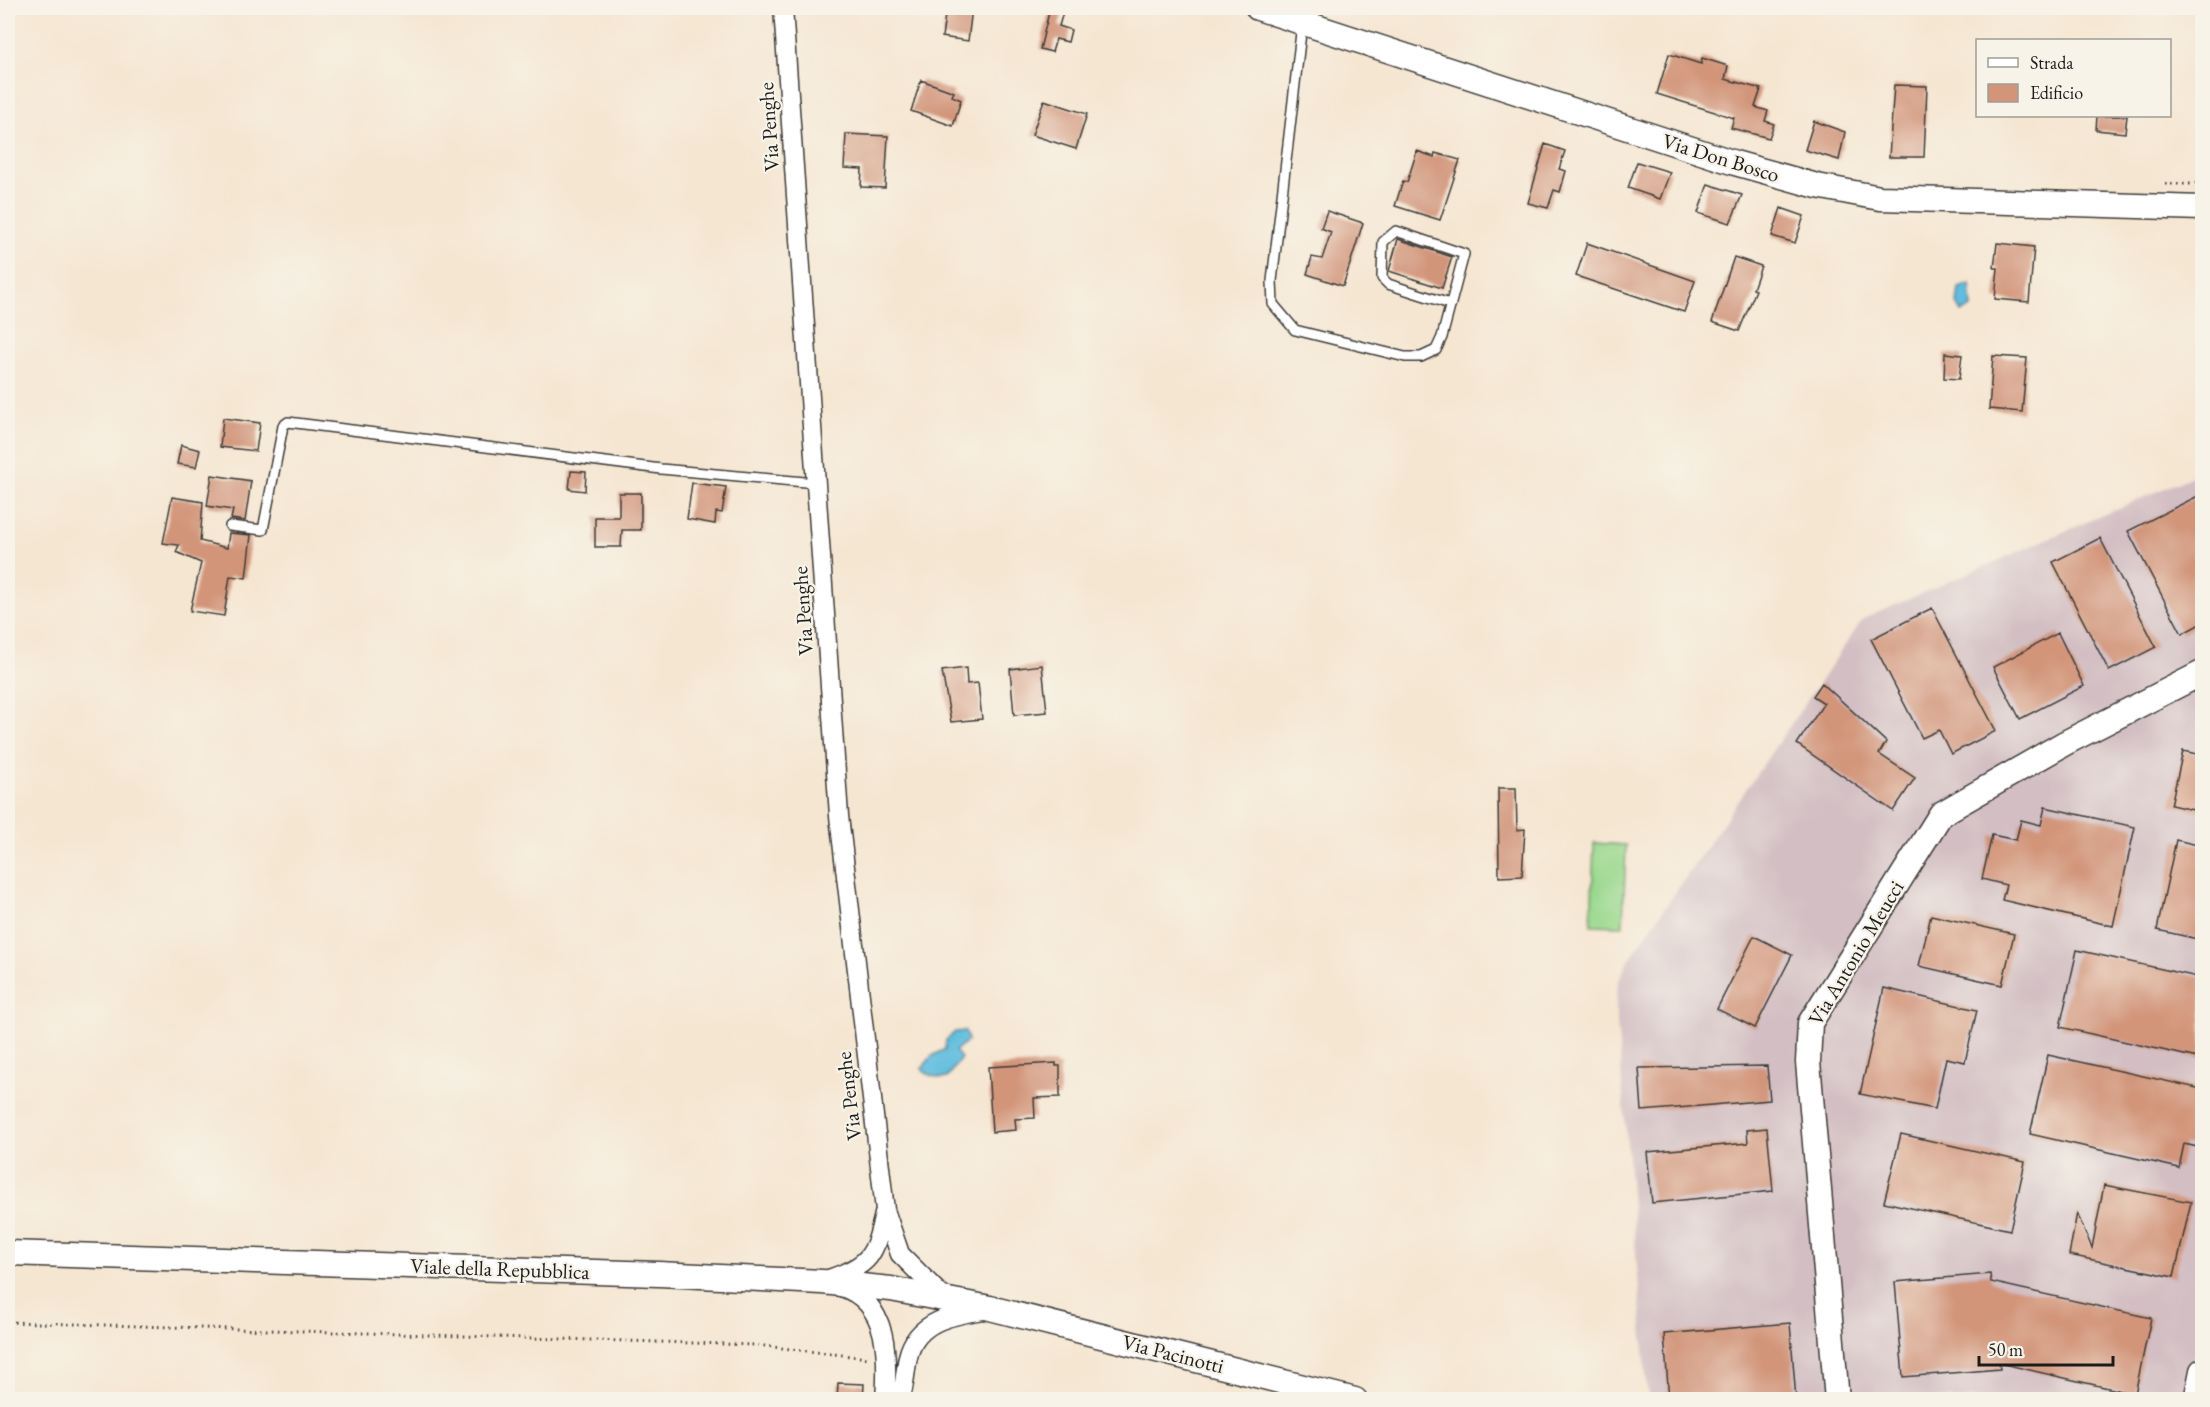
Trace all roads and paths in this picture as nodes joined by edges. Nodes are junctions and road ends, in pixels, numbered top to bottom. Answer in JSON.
{"nodes":[{"id":1,"x":783,"y":8,"type":"edge"},
{"id":2,"x":1258,"y":8,"type":"edge"},
{"id":3,"x":1302,"y":22,"type":"junction"},
{"id":4,"x":2159,"y":184,"type":"dead end"},
{"id":5,"x":2202,"y":184,"type":"edge"},
{"id":6,"x":2202,"y":208,"type":"edge"},
{"id":7,"x":1450,"y":304,"type":"junction"},
{"id":8,"x":816,"y":483,"type":"junction"},
{"id":9,"x":230,"y":526,"type":"dead end"},
{"id":10,"x":2202,"y":673,"type":"edge"},
{"id":11,"x":885,"y":1210,"type":"junction"},
{"id":12,"x":8,"y":1253,"type":"edge"},
{"id":13,"x":822,"y":1282,"type":"junction"},
{"id":14,"x":945,"y":1299,"type":"junction"},
{"id":15,"x":990,"y":1308,"type":"junction"},
{"id":16,"x":8,"y":1322,"type":"edge"},
{"id":17,"x":888,"y":1361,"type":"junction"},
{"id":18,"x":2202,"y":1371,"type":"edge"},
{"id":19,"x":885,"y":1400,"type":"edge"},
{"id":20,"x":900,"y":1400,"type":"edge"},
{"id":21,"x":1355,"y":1400,"type":"edge"},
{"id":22,"x":1837,"y":1400,"type":"edge"},
{"id":23,"x":2196,"y":1400,"type":"edge"}],
"edges":[{"from":1,"to":8,"type":"street","name":"Via Penghe"},
{"from":2,"to":3,"type":"main road","name":"Via Don Bosco"},
{"from":3,"to":6,"type":"main road","name":"Via Don Bosco"},
{"from":3,"to":7,"type":"lane"},
{"from":4,"to":5,"type":"path"},
{"from":7,"to":7,"type":"lane"},
{"from":8,"to":9,"type":"lane"},
{"from":8,"to":11,"type":"street","name":"Via Penghe"},
{"from":10,"to":22,"type":"main road","name":"Via Antonio Meucci"},
{"from":11,"to":13,"type":"street","name":"Via Penghe"},
{"from":11,"to":14,"type":"street","name":"Via Penghe"},
{"from":12,"to":13,"type":"main road","name":"Viale della Repubblica"},
{"from":13,"to":14,"type":"main road","name":"Viale della Repubblica"},
{"from":13,"to":17,"type":"street"},
{"from":14,"to":15,"type":"main road","name":"Viale della Repubblica"},
{"from":15,"to":20,"type":"street"},
{"from":15,"to":21,"type":"main road","name":"Via Pacinotti"},
{"from":16,"to":17,"type":"path"},
{"from":17,"to":19,"type":"street"},
{"from":18,"to":23,"type":"main road"}]}
